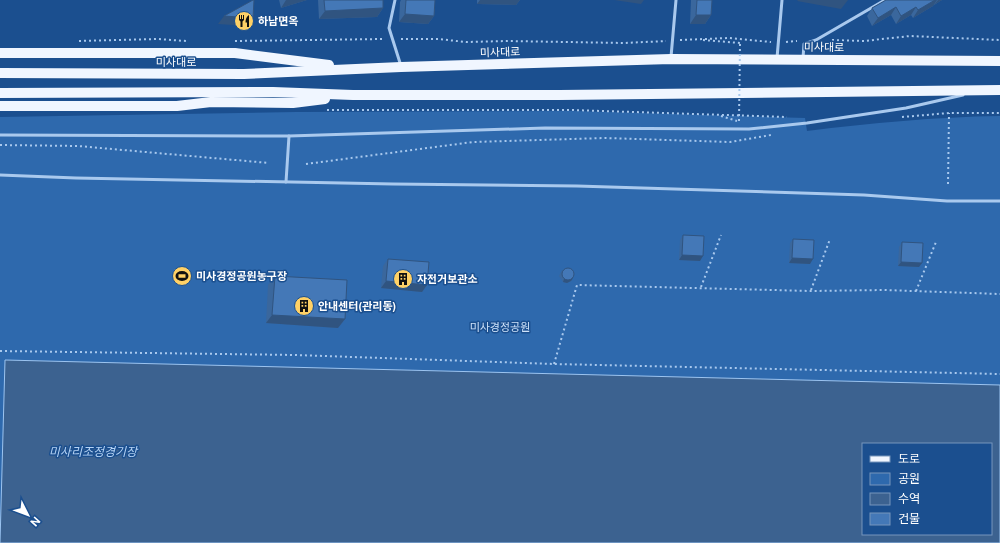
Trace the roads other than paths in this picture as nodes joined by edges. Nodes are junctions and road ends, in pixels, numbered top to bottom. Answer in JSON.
{"nodes":[{"id":1,"x":395,"y":0,"type":"edge"},
{"id":2,"x":676,"y":0,"type":"edge"},
{"id":3,"x":782,"y":0,"type":"edge"},
{"id":4,"x":885,"y":0,"type":"edge"},
{"id":5,"x":0,"y":53,"type":"edge"},
{"id":6,"x":671,"y":59,"type":"junction"},
{"id":7,"x":777,"y":59,"type":"junction"},
{"id":8,"x":803,"y":59,"type":"junction"},
{"id":9,"x":1000,"y":61,"type":"edge"},
{"id":10,"x":401,"y":67,"type":"junction"},
{"id":11,"x":354,"y":69,"type":"junction"},
{"id":12,"x":0,"y":73,"type":"edge"},
{"id":13,"x":1000,"y":90,"type":"edge"},
{"id":14,"x":980,"y":91,"type":"junction"},
{"id":15,"x":0,"y":94,"type":"edge"},
{"id":16,"x":353,"y":95,"type":"junction"},
{"id":17,"x":0,"y":106,"type":"edge"},
{"id":18,"x":0,"y":134,"type":"edge"},
{"id":19,"x":289,"y":136,"type":"junction"},
{"id":20,"x":0,"y":175,"type":"edge"},
{"id":21,"x":286,"y":182,"type":"junction"},
{"id":22,"x":1000,"y":201,"type":"edge"}],
"edges":[{"from":1,"to":10,"type":"lane"},
{"from":2,"to":6,"type":"lane"},
{"from":3,"to":7,"type":"lane"},
{"from":4,"to":8,"type":"lane"},
{"from":5,"to":11,"type":"main road"},
{"from":6,"to":7,"type":"main road","name":"미사대로"},
{"from":6,"to":10,"type":"main road","name":"미사대로"},
{"from":7,"to":8,"type":"main road","name":"미사대로"},
{"from":8,"to":9,"type":"main road","name":"미사대로"},
{"from":10,"to":11,"type":"main road","name":"미사대로"},
{"from":11,"to":12,"type":"main road","name":"미사대로"},
{"from":13,"to":14,"type":"main road"},
{"from":14,"to":16,"type":"main road"},
{"from":14,"to":19,"type":"lane"},
{"from":15,"to":16,"type":"main road"},
{"from":16,"to":17,"type":"main road"},
{"from":18,"to":19,"type":"lane"},
{"from":19,"to":21,"type":"lane"},
{"from":20,"to":21,"type":"lane"},
{"from":21,"to":22,"type":"lane"}]}
